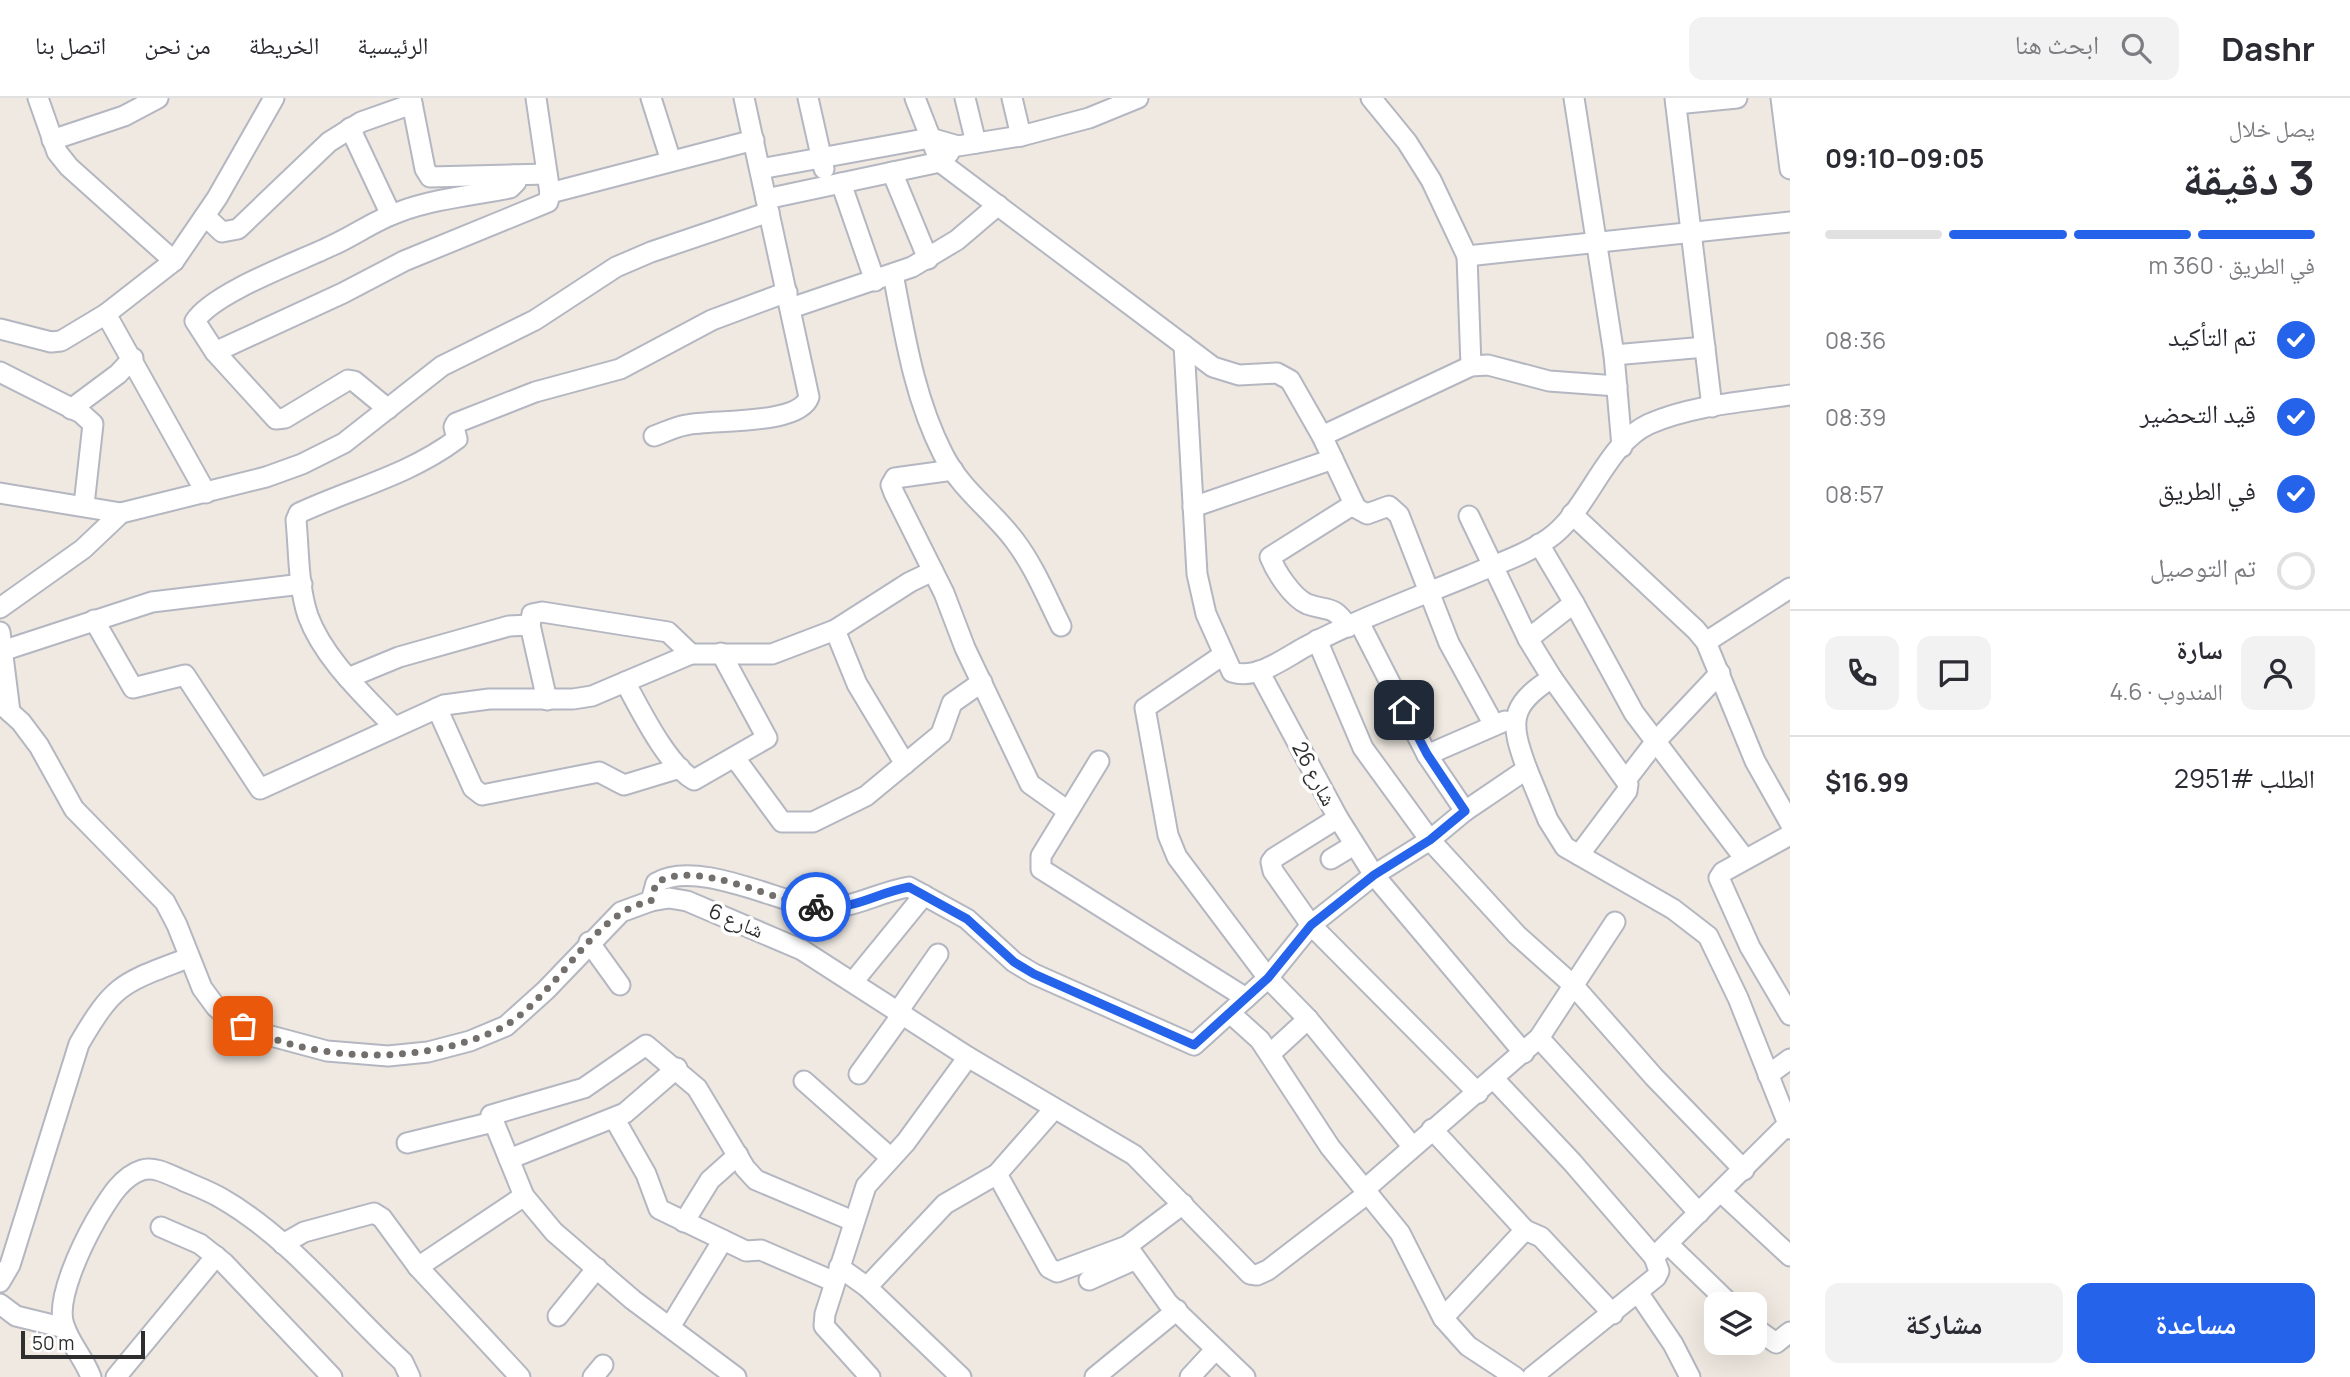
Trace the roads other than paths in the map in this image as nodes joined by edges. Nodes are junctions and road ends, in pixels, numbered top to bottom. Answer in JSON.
{"nodes":[{"id":1,"x":38,"y":98,"type":"edge"},
{"id":2,"x":274,"y":98,"type":"edge"},
{"id":3,"x":536,"y":98,"type":"edge"},
{"id":4,"x":652,"y":98,"type":"edge"},
{"id":5,"x":744,"y":98,"type":"edge"},
{"id":6,"x":808,"y":98,"type":"edge"},
{"id":7,"x":915,"y":98,"type":"edge"},
{"id":8,"x":965,"y":98,"type":"edge"},
{"id":9,"x":1012,"y":98,"type":"edge"},
{"id":10,"x":1371,"y":98,"type":"edge"},
{"id":11,"x":1574,"y":98,"type":"edge"},
{"id":12,"x":1737,"y":98,"type":"edge"},
{"id":13,"x":1781,"y":98,"type":"edge"},
{"id":14,"x":151,"y":100,"type":"edge"},
{"id":15,"x":1128,"y":100,"type":"edge"},
{"id":16,"x":412,"y":101,"type":"edge"},
{"id":17,"x":1675,"y":101,"type":"edge"},
{"id":18,"x":350,"y":128,"type":"junction"},
{"id":19,"x":1021,"y":136,"type":"junction"},
{"id":20,"x":930,"y":138,"type":"junction"},
{"id":21,"x":52,"y":140,"type":"junction"},
{"id":22,"x":754,"y":140,"type":"junction"},
{"id":23,"x":967,"y":144,"type":"junction"},
{"id":24,"x":821,"y":158,"type":"junction"},
{"id":25,"x":671,"y":162,"type":"junction"},
{"id":26,"x":940,"y":162,"type":"junction"},
{"id":27,"x":760,"y":169,"type":"junction"},
{"id":28,"x":1790,"y":169,"type":"edge"},
{"id":29,"x":892,"y":172,"type":"junction"},
{"id":30,"x":515,"y":175,"type":"junction"},
{"id":31,"x":549,"y":183,"type":"junction"},
{"id":32,"x":834,"y":184,"type":"junction"},
{"id":33,"x":768,"y":205,"type":"junction"},
{"id":34,"x":998,"y":205,"type":"junction"},
{"id":35,"x":391,"y":215,"type":"junction"},
{"id":36,"x":205,"y":216,"type":"junction"},
{"id":37,"x":1790,"y":222,"type":"edge"},
{"id":38,"x":1693,"y":233,"type":"junction"},
{"id":39,"x":1597,"y":242,"type":"junction"},
{"id":40,"x":1467,"y":256,"type":"junction"},
{"id":41,"x":928,"y":259,"type":"junction"},
{"id":42,"x":174,"y":261,"type":"junction"},
{"id":43,"x":884,"y":277,"type":"junction"},
{"id":44,"x":789,"y":300,"type":"junction"},
{"id":45,"x":106,"y":314,"type":"junction"},
{"id":46,"x":0,"y":329,"type":"edge"},
{"id":47,"x":1184,"y":345,"type":"junction"},
{"id":48,"x":1706,"y":347,"type":"junction"},
{"id":49,"x":215,"y":352,"type":"junction"},
{"id":50,"x":1614,"y":355,"type":"junction"},
{"id":51,"x":133,"y":358,"type":"junction"},
{"id":52,"x":1471,"y":366,"type":"junction"},
{"id":53,"x":0,"y":372,"type":"edge"},
{"id":54,"x":1617,"y":386,"type":"junction"},
{"id":55,"x":1790,"y":396,"type":"edge"},
{"id":56,"x":1712,"y":407,"type":"junction"},
{"id":57,"x":71,"y":409,"type":"junction"},
{"id":58,"x":388,"y":409,"type":"junction"},
{"id":59,"x":654,"y":436,"type":"dead end"},
{"id":60,"x":1322,"y":436,"type":"junction"},
{"id":61,"x":1622,"y":447,"type":"junction"},
{"id":62,"x":1333,"y":459,"type":"junction"},
{"id":63,"x":953,"y":470,"type":"junction"},
{"id":64,"x":0,"y":492,"type":"edge"},
{"id":65,"x":206,"y":493,"type":"junction"},
{"id":66,"x":1354,"y":504,"type":"junction"},
{"id":67,"x":84,"y":505,"type":"junction"},
{"id":68,"x":1193,"y":507,"type":"junction"},
{"id":69,"x":121,"y":513,"type":"junction"},
{"id":70,"x":1572,"y":514,"type":"junction"},
{"id":71,"x":1469,"y":516,"type":"dead end"},
{"id":72,"x":1539,"y":544,"type":"junction"},
{"id":73,"x":1491,"y":566,"type":"junction"},
{"id":74,"x":933,"y":571,"type":"junction"},
{"id":75,"x":302,"y":584,"type":"junction"},
{"id":76,"x":1790,"y":588,"type":"edge"},
{"id":77,"x":1429,"y":593,"type":"junction"},
{"id":78,"x":1574,"y":603,"type":"junction"},
{"id":79,"x":0,"y":608,"type":"edge"},
{"id":80,"x":94,"y":620,"type":"junction"},
{"id":81,"x":1353,"y":624,"type":"junction"},
{"id":82,"x":530,"y":625,"type":"junction"},
{"id":83,"x":1061,"y":626,"type":"dead end"},
{"id":84,"x":835,"y":631,"type":"junction"},
{"id":85,"x":1528,"y":639,"type":"junction"},
{"id":86,"x":1317,"y":640,"type":"junction"},
{"id":87,"x":1,"y":642,"type":"edge"},
{"id":88,"x":1706,"y":642,"type":"junction"},
{"id":89,"x":721,"y":653,"type":"junction"},
{"id":90,"x":691,"y":654,"type":"junction"},
{"id":91,"x":1223,"y":655,"type":"junction"},
{"id":92,"x":1259,"y":671,"type":"junction"},
{"id":93,"x":1720,"y":673,"type":"junction"},
{"id":94,"x":348,"y":678,"type":"junction"},
{"id":95,"x":1552,"y":678,"type":"junction"},
{"id":96,"x":625,"y":682,"type":"junction"},
{"id":97,"x":982,"y":682,"type":"junction"},
{"id":98,"x":547,"y":700,"type":"junction"},
{"id":99,"x":5,"y":708,"type":"edge"},
{"id":100,"x":437,"y":708,"type":"junction"},
{"id":101,"x":1516,"y":717,"type":"junction"},
{"id":102,"x":1494,"y":725,"type":"junction"},
{"id":103,"x":394,"y":727,"type":"junction"},
{"id":104,"x":1656,"y":741,"type":"junction"},
{"id":105,"x":1427,"y":754,"type":"junction"},
{"id":106,"x":735,"y":758,"type":"junction"},
{"id":107,"x":1099,"y":761,"type":"dead end"},
{"id":108,"x":905,"y":764,"type":"junction"},
{"id":109,"x":680,"y":768,"type":"junction"},
{"id":110,"x":1527,"y":769,"type":"junction"},
{"id":111,"x":1626,"y":780,"type":"junction"},
{"id":112,"x":1068,"y":811,"type":"junction"},
{"id":113,"x":1465,"y":811,"type":"junction"},
{"id":114,"x":1338,"y":818,"type":"junction"},
{"id":115,"x":1790,"y":823,"type":"edge"},
{"id":116,"x":1790,"y":835,"type":"edge"},
{"id":117,"x":1430,"y":840,"type":"junction"},
{"id":118,"x":1354,"y":845,"type":"junction"},
{"id":119,"x":1579,"y":855,"type":"junction"},
{"id":120,"x":1331,"y":859,"type":"dead end"},
{"id":121,"x":1745,"y":859,"type":"junction"},
{"id":122,"x":1374,"y":875,"type":"junction"},
{"id":123,"x":924,"y":895,"type":"junction"},
{"id":124,"x":651,"y":901,"type":"junction"},
{"id":125,"x":1615,"y":922,"type":"dead end"},
{"id":126,"x":1311,"y":925,"type":"junction"},
{"id":127,"x":589,"y":942,"type":"junction"},
{"id":128,"x":938,"y":954,"type":"dead end"},
{"id":129,"x":188,"y":958,"type":"junction"},
{"id":130,"x":1268,"y":978,"type":"junction"},
{"id":131,"x":853,"y":982,"type":"junction"},
{"id":132,"x":620,"y":985,"type":"dead end"},
{"id":133,"x":1573,"y":985,"type":"junction"},
{"id":134,"x":1246,"y":998,"type":"junction"},
{"id":135,"x":901,"y":1012,"type":"junction"},
{"id":136,"x":1230,"y":1013,"type":"junction"},
{"id":137,"x":1790,"y":1016,"type":"edge"},
{"id":138,"x":1308,"y":1019,"type":"junction"},
{"id":139,"x":1538,"y":1038,"type":"junction"},
{"id":140,"x":1524,"y":1053,"type":"junction"},
{"id":141,"x":1270,"y":1054,"type":"junction"},
{"id":142,"x":968,"y":1057,"type":"junction"},
{"id":143,"x":1790,"y":1059,"type":"edge"},
{"id":144,"x":677,"y":1068,"type":"junction"},
{"id":145,"x":859,"y":1074,"type":"dead end"},
{"id":146,"x":1768,"y":1075,"type":"junction"},
{"id":147,"x":1494,"y":1079,"type":"junction"},
{"id":148,"x":804,"y":1081,"type":"dead end"},
{"id":149,"x":1478,"y":1093,"type":"junction"},
{"id":150,"x":1054,"y":1110,"type":"junction"},
{"id":151,"x":614,"y":1118,"type":"junction"},
{"id":152,"x":493,"y":1122,"type":"junction"},
{"id":153,"x":1789,"y":1125,"type":"edge"},
{"id":154,"x":1432,"y":1129,"type":"junction"},
{"id":155,"x":407,"y":1143,"type":"dead end"},
{"id":156,"x":1412,"y":1146,"type":"junction"},
{"id":157,"x":738,"y":1155,"type":"junction"},
{"id":158,"x":891,"y":1158,"type":"junction"},
{"id":159,"x":509,"y":1159,"type":"junction"},
{"id":160,"x":1744,"y":1170,"type":"junction"},
{"id":161,"x":997,"y":1174,"type":"junction"},
{"id":162,"x":1366,"y":1192,"type":"junction"},
{"id":163,"x":1721,"y":1192,"type":"junction"},
{"id":164,"x":524,"y":1196,"type":"junction"},
{"id":165,"x":1183,"y":1204,"type":"junction"},
{"id":166,"x":1699,"y":1213,"type":"junction"},
{"id":167,"x":853,"y":1221,"type":"junction"},
{"id":168,"x":684,"y":1222,"type":"junction"},
{"id":169,"x":161,"y":1227,"type":"dead end"},
{"id":170,"x":1525,"y":1230,"type":"junction"},
{"id":171,"x":723,"y":1240,"type":"junction"},
{"id":172,"x":284,"y":1244,"type":"junction"},
{"id":173,"x":1661,"y":1251,"type":"junction"},
{"id":174,"x":1130,"y":1253,"type":"junction"},
{"id":175,"x":216,"y":1256,"type":"junction"},
{"id":176,"x":1790,"y":1256,"type":"edge"},
{"id":177,"x":418,"y":1267,"type":"junction"},
{"id":178,"x":597,"y":1268,"type":"junction"},
{"id":179,"x":837,"y":1274,"type":"junction"},
{"id":180,"x":1089,"y":1280,"type":"dead end"},
{"id":181,"x":0,"y":1282,"type":"edge"},
{"id":182,"x":867,"y":1287,"type":"junction"},
{"id":183,"x":1714,"y":1292,"type":"edge"},
{"id":184,"x":1639,"y":1293,"type":"junction"},
{"id":185,"x":0,"y":1304,"type":"edge"},
{"id":186,"x":1177,"y":1310,"type":"junction"},
{"id":187,"x":1612,"y":1314,"type":"junction"},
{"id":188,"x":558,"y":1316,"type":"dead end"},
{"id":189,"x":1443,"y":1318,"type":"junction"},
{"id":190,"x":670,"y":1327,"type":"junction"},
{"id":191,"x":65,"y":1328,"type":"junction"},
{"id":192,"x":1790,"y":1332,"type":"edge"},
{"id":193,"x":1767,"y":1337,"type":"edge"},
{"id":194,"x":1215,"y":1350,"type":"junction"},
{"id":195,"x":91,"y":1377,"type":"edge"},
{"id":196,"x":116,"y":1377,"type":"edge"},
{"id":197,"x":332,"y":1377,"type":"edge"},
{"id":198,"x":410,"y":1377,"type":"edge"},
{"id":199,"x":520,"y":1377,"type":"edge"},
{"id":200,"x":736,"y":1377,"type":"edge"},
{"id":201,"x":870,"y":1377,"type":"edge"},
{"id":202,"x":961,"y":1377,"type":"edge"},
{"id":203,"x":1095,"y":1377,"type":"edge"},
{"id":204,"x":1190,"y":1377,"type":"edge"},
{"id":205,"x":1245,"y":1377,"type":"edge"},
{"id":206,"x":1515,"y":1377,"type":"edge"},
{"id":207,"x":1532,"y":1377,"type":"edge"},
{"id":208,"x":1689,"y":1377,"type":"edge"}],
"edges":[{"from":1,"to":21,"type":"street"},
{"from":2,"to":36,"type":"street"},
{"from":3,"to":31,"type":"street"},
{"from":4,"to":25,"type":"street"},
{"from":5,"to":22,"type":"street"},
{"from":6,"to":24,"type":"street"},
{"from":7,"to":20,"type":"street"},
{"from":8,"to":23,"type":"street"},
{"from":9,"to":19,"type":"street"},
{"from":10,"to":40,"type":"street"},
{"from":11,"to":39,"type":"street"},
{"from":12,"to":17,"type":"street"},
{"from":13,"to":28,"type":"street"},
{"from":14,"to":21,"type":"street"},
{"from":15,"to":19,"type":"street"},
{"from":16,"to":18,"type":"street"},
{"from":16,"to":30,"type":"street"},
{"from":17,"to":38,"type":"street"},
{"from":18,"to":35,"type":"street"},
{"from":18,"to":36,"type":"street"},
{"from":19,"to":23,"type":"street"},
{"from":20,"to":23,"type":"street"},
{"from":20,"to":24,"type":"street"},
{"from":20,"to":26,"type":"street"},
{"from":21,"to":42,"type":"street"},
{"from":22,"to":25,"type":"street"},
{"from":22,"to":27,"type":"street"},
{"from":23,"to":26,"type":"street"},
{"from":24,"to":27,"type":"street"},
{"from":24,"to":32,"type":"street"},
{"from":25,"to":31,"type":"street"},
{"from":26,"to":29,"type":"street"},
{"from":26,"to":34,"type":"street"},
{"from":27,"to":33,"type":"street"},
{"from":29,"to":32,"type":"street"},
{"from":29,"to":41,"type":"street"},
{"from":30,"to":31,"type":"street"},
{"from":30,"to":35,"type":"street"},
{"from":31,"to":49,"type":"street"},
{"from":32,"to":33,"type":"street"},
{"from":32,"to":43,"type":"street"},
{"from":33,"to":44,"type":"street"},
{"from":33,"to":58,"type":"street"},
{"from":34,"to":41,"type":"street"},
{"from":34,"to":47,"type":"street"},
{"from":35,"to":49,"type":"street"},
{"from":36,"to":42,"type":"street"},
{"from":37,"to":38,"type":"street"},
{"from":38,"to":39,"type":"street"},
{"from":38,"to":48,"type":"street"},
{"from":39,"to":40,"type":"street"},
{"from":39,"to":50,"type":"street"},
{"from":40,"to":52,"type":"street"},
{"from":41,"to":43,"type":"street"},
{"from":42,"to":45,"type":"street"},
{"from":43,"to":44,"type":"street"},
{"from":43,"to":63,"type":"street"},
{"from":44,"to":59,"type":"street"},
{"from":44,"to":75,"type":"street"},
{"from":45,"to":46,"type":"street"},
{"from":45,"to":51,"type":"street"},
{"from":47,"to":60,"type":"street"},
{"from":47,"to":68,"type":"street"},
{"from":48,"to":50,"type":"street"},
{"from":48,"to":56,"type":"street"},
{"from":49,"to":58,"type":"street"},
{"from":50,"to":54,"type":"street"},
{"from":51,"to":57,"type":"street"},
{"from":51,"to":65,"type":"street"},
{"from":52,"to":54,"type":"street"},
{"from":52,"to":60,"type":"street"},
{"from":53,"to":57,"type":"street"},
{"from":54,"to":61,"type":"street"},
{"from":55,"to":56,"type":"street"},
{"from":56,"to":61,"type":"street"},
{"from":57,"to":67,"type":"street"},
{"from":58,"to":65,"type":"street"},
{"from":60,"to":62,"type":"street"},
{"from":61,"to":70,"type":"street"},
{"from":62,"to":66,"type":"street"},
{"from":62,"to":68,"type":"street"},
{"from":63,"to":74,"type":"street"},
{"from":63,"to":83,"type":"street"},
{"from":64,"to":67,"type":"street"},
{"from":65,"to":69,"type":"street"},
{"from":66,"to":77,"type":"street"},
{"from":66,"to":81,"type":"street"},
{"from":67,"to":69,"type":"street"},
{"from":68,"to":91,"type":"street"},
{"from":69,"to":79,"type":"street"},
{"from":70,"to":72,"type":"street"},
{"from":70,"to":88,"type":"street"},
{"from":71,"to":73,"type":"street"},
{"from":72,"to":73,"type":"street"},
{"from":72,"to":78,"type":"street"},
{"from":73,"to":77,"type":"street"},
{"from":73,"to":85,"type":"street"},
{"from":74,"to":84,"type":"street"},
{"from":74,"to":97,"type":"street"},
{"from":75,"to":80,"type":"street"},
{"from":75,"to":94,"type":"street"},
{"from":76,"to":88,"type":"street"},
{"from":77,"to":81,"type":"street"},
{"from":77,"to":102,"type":"street"},
{"from":78,"to":85,"type":"street"},
{"from":78,"to":104,"type":"street"},
{"from":80,"to":87,"type":"street"},
{"from":80,"to":103,"type":"street"},
{"from":81,"to":86,"type":"street"},
{"from":81,"to":105,"type":"street"},
{"from":82,"to":90,"type":"street"},
{"from":82,"to":94,"type":"street"},
{"from":82,"to":98,"type":"street"},
{"from":84,"to":89,"type":"street"},
{"from":84,"to":108,"type":"street"},
{"from":85,"to":95,"type":"street"},
{"from":86,"to":92,"type":"street"},
{"from":86,"to":117,"type":"street"},
{"from":87,"to":99,"type":"street"},
{"from":88,"to":93,"type":"street"},
{"from":89,"to":90,"type":"street"},
{"from":89,"to":106,"type":"street"},
{"from":90,"to":96,"type":"street"},
{"from":91,"to":92,"type":"street"},
{"from":91,"to":130,"type":"street"},
{"from":92,"to":114,"type":"street","name":"شارع 26"},
{"from":93,"to":104,"type":"street"},
{"from":93,"to":115,"type":"street"},
{"from":94,"to":103,"type":"street"},
{"from":95,"to":101,"type":"street"},
{"from":95,"to":111,"type":"street"},
{"from":96,"to":98,"type":"street"},
{"from":96,"to":109,"type":"street"},
{"from":97,"to":108,"type":"street"},
{"from":97,"to":112,"type":"street"},
{"from":98,"to":100,"type":"street"},
{"from":99,"to":129,"type":"street"},
{"from":100,"to":103,"type":"street"},
{"from":100,"to":109,"type":"street"},
{"from":101,"to":102,"type":"street"},
{"from":101,"to":110,"type":"street"},
{"from":102,"to":105,"type":"street"},
{"from":104,"to":111,"type":"street"},
{"from":104,"to":121,"type":"street"},
{"from":105,"to":113,"type":"street"},
{"from":106,"to":108,"type":"street"},
{"from":106,"to":109,"type":"street"},
{"from":107,"to":112,"type":"street"},
{"from":110,"to":113,"type":"street"},
{"from":110,"to":119,"type":"street"},
{"from":111,"to":119,"type":"street"},
{"from":112,"to":134,"type":"street"},
{"from":113,"to":117,"type":"street"},
{"from":114,"to":118,"type":"street","name":"شارع 26"},
{"from":114,"to":126,"type":"street"},
{"from":116,"to":121,"type":"street"},
{"from":117,"to":122,"type":"street"},
{"from":117,"to":133,"type":"street"},
{"from":118,"to":120,"type":"street"},
{"from":118,"to":122,"type":"street","name":"شارع 26"},
{"from":119,"to":146,"type":"street"},
{"from":121,"to":137,"type":"street"},
{"from":122,"to":126,"type":"street"},
{"from":122,"to":140,"type":"street","name":"شارع 26"},
{"from":123,"to":124,"type":"street"},
{"from":123,"to":131,"type":"street"},
{"from":123,"to":136,"type":"street"},
{"from":124,"to":127,"type":"street"},
{"from":124,"to":131,"type":"street","name":"شارع 6"},
{"from":125,"to":133,"type":"street"},
{"from":126,"to":130,"type":"street"},
{"from":126,"to":149,"type":"street"},
{"from":127,"to":129,"type":"street"},
{"from":127,"to":132,"type":"street"},
{"from":128,"to":135,"type":"street"},
{"from":129,"to":181,"type":"street"},
{"from":130,"to":134,"type":"street"},
{"from":130,"to":138,"type":"street"},
{"from":131,"to":135,"type":"street","name":"شارع 6"},
{"from":133,"to":139,"type":"street"},
{"from":133,"to":160,"type":"street"},
{"from":134,"to":136,"type":"street"},
{"from":135,"to":142,"type":"street","name":"شارع 6"},
{"from":135,"to":145,"type":"street"},
{"from":136,"to":141,"type":"street"},
{"from":138,"to":141,"type":"street"},
{"from":138,"to":156,"type":"street"},
{"from":139,"to":140,"type":"street"},
{"from":139,"to":166,"type":"street"},
{"from":140,"to":147,"type":"street"},
{"from":141,"to":162,"type":"street"},
{"from":142,"to":150,"type":"street","name":"شارع 6"},
{"from":142,"to":158,"type":"street"},
{"from":143,"to":146,"type":"street"},
{"from":144,"to":151,"type":"street"},
{"from":144,"to":152,"type":"street"},
{"from":144,"to":157,"type":"street"},
{"from":146,"to":153,"type":"street"},
{"from":147,"to":149,"type":"street"},
{"from":147,"to":173,"type":"street"},
{"from":148,"to":158,"type":"street"},
{"from":149,"to":154,"type":"street"},
{"from":150,"to":161,"type":"street"},
{"from":150,"to":165,"type":"street","name":"شارع 6"},
{"from":151,"to":159,"type":"street"},
{"from":151,"to":168,"type":"street"},
{"from":152,"to":155,"type":"street"},
{"from":152,"to":159,"type":"street"},
{"from":153,"to":160,"type":"street"},
{"from":154,"to":156,"type":"street"},
{"from":154,"to":170,"type":"street"},
{"from":156,"to":162,"type":"street"},
{"from":157,"to":167,"type":"street"},
{"from":157,"to":168,"type":"street"},
{"from":158,"to":167,"type":"street"},
{"from":159,"to":164,"type":"street"},
{"from":160,"to":163,"type":"street"},
{"from":161,"to":174,"type":"street"},
{"from":161,"to":182,"type":"street"},
{"from":162,"to":165,"type":"street","name":"شارع 6"},
{"from":162,"to":189,"type":"street"},
{"from":163,"to":166,"type":"street"},
{"from":163,"to":176,"type":"street"},
{"from":164,"to":177,"type":"street"},
{"from":164,"to":178,"type":"street"},
{"from":165,"to":174,"type":"street"},
{"from":166,"to":173,"type":"street"},
{"from":167,"to":179,"type":"street"},
{"from":168,"to":171,"type":"street"},
{"from":169,"to":175,"type":"street"},
{"from":170,"to":187,"type":"street"},
{"from":170,"to":189,"type":"street"},
{"from":171,"to":179,"type":"street"},
{"from":171,"to":190,"type":"street"},
{"from":172,"to":177,"type":"street"},
{"from":172,"to":191,"type":"street"},
{"from":172,"to":198,"type":"street"},
{"from":173,"to":183,"type":"street"},
{"from":173,"to":184,"type":"street"},
{"from":174,"to":180,"type":"street"},
{"from":174,"to":186,"type":"street"},
{"from":175,"to":196,"type":"street"},
{"from":175,"to":197,"type":"street"},
{"from":177,"to":199,"type":"street"},
{"from":178,"to":188,"type":"street"},
{"from":178,"to":190,"type":"street"},
{"from":179,"to":182,"type":"street"},
{"from":179,"to":201,"type":"street"},
{"from":182,"to":202,"type":"street"},
{"from":184,"to":187,"type":"street"},
{"from":184,"to":208,"type":"street"},
{"from":185,"to":191,"type":"street"},
{"from":186,"to":194,"type":"street"},
{"from":186,"to":203,"type":"street"},
{"from":187,"to":207,"type":"street"},
{"from":189,"to":206,"type":"street"},
{"from":190,"to":200,"type":"street"},
{"from":191,"to":195,"type":"street"},
{"from":192,"to":193,"type":"street"},
{"from":194,"to":204,"type":"street"},
{"from":194,"to":205,"type":"street"}]}
